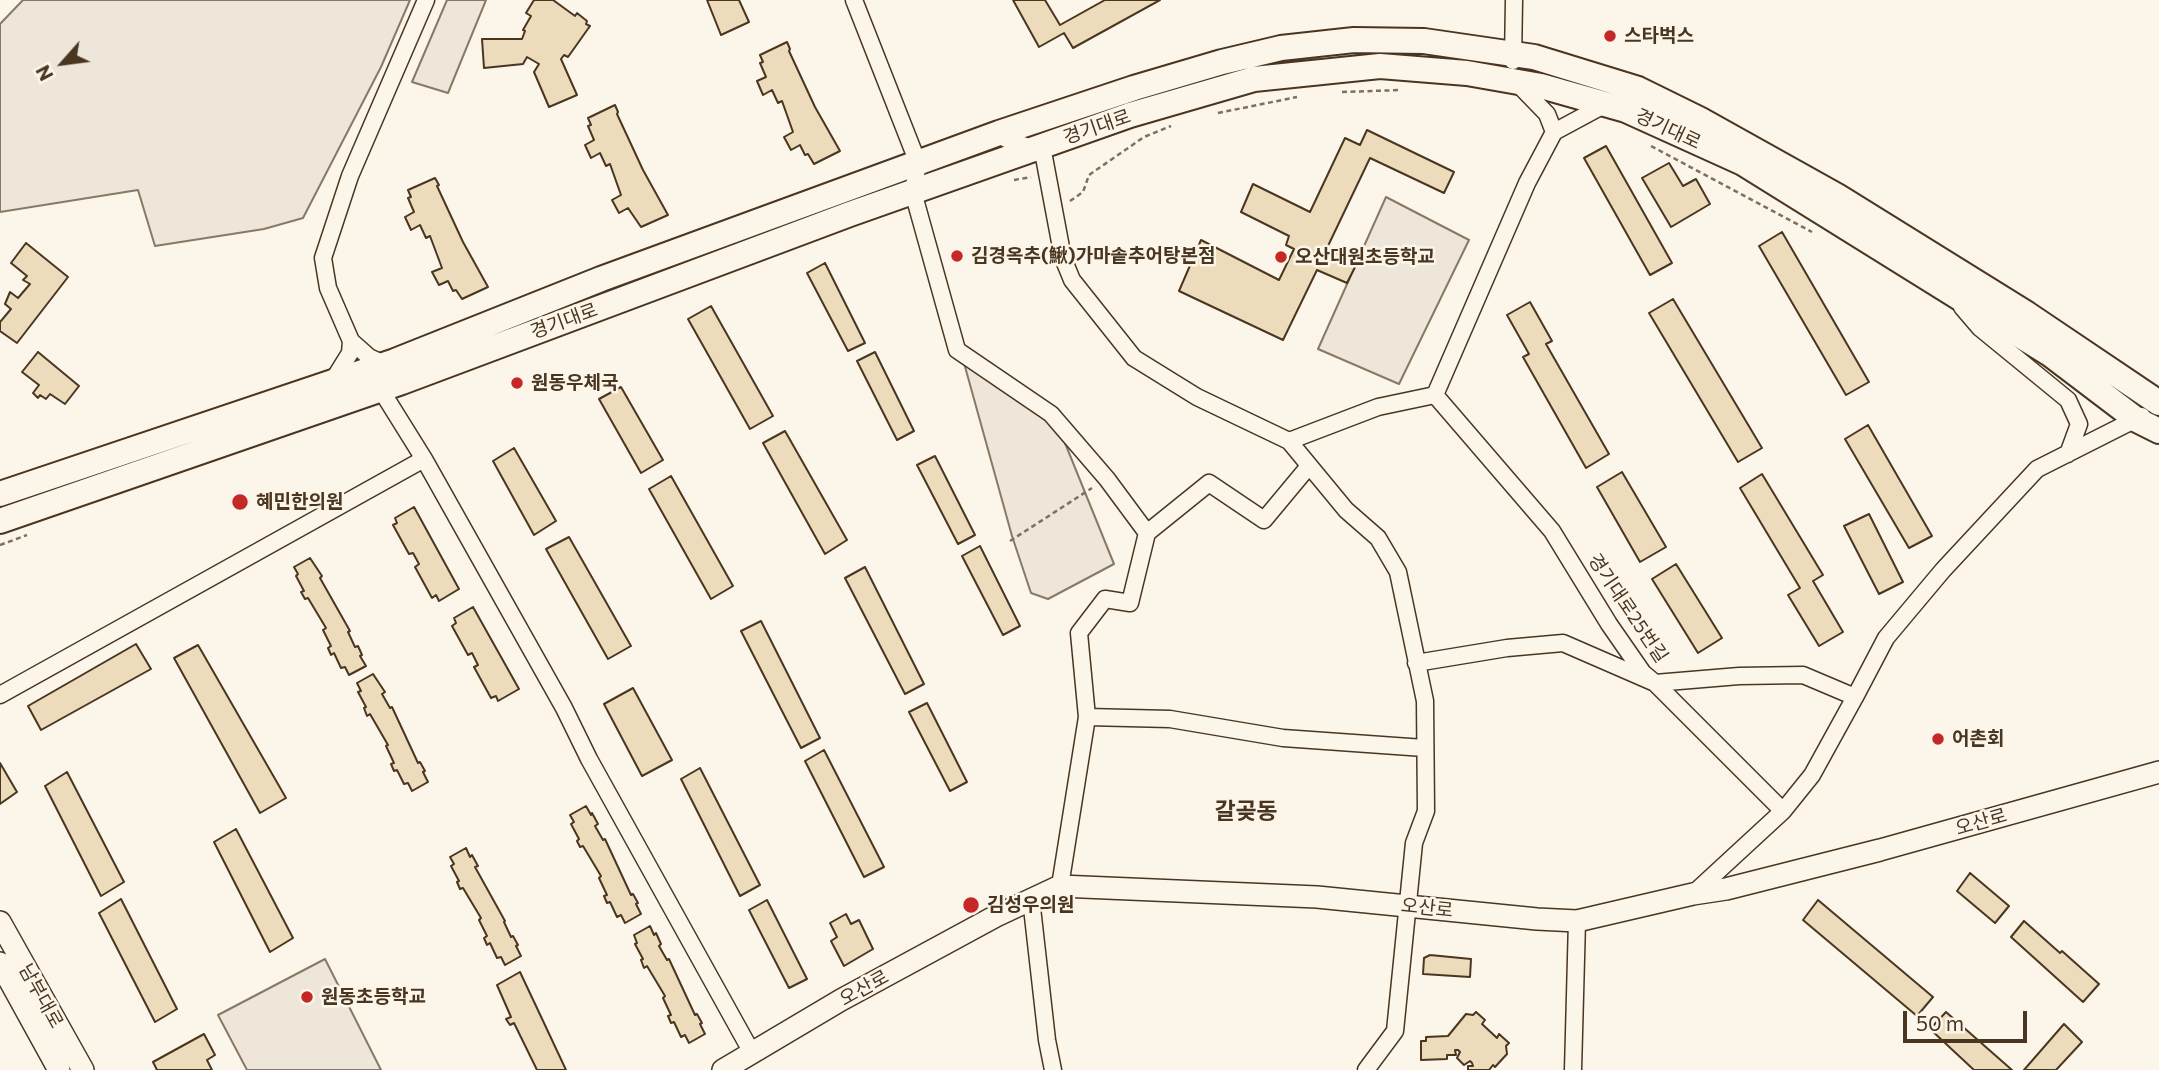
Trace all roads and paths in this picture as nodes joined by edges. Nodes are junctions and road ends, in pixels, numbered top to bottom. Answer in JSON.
{"nodes":[{"id":1,"x":426,"y":0,"type":"edge"},
{"id":2,"x":853,"y":0,"type":"edge"},
{"id":3,"x":1514,"y":0,"type":"edge"},
{"id":4,"x":1513,"y":54,"type":"junction"},
{"id":5,"x":1515,"y":81,"type":"junction"},
{"id":6,"x":1410,"y":90,"type":"dead end"},
{"id":7,"x":1335,"y":92,"type":"dead end"},
{"id":8,"x":1297,"y":97,"type":"dead end"},
{"id":9,"x":1606,"y":104,"type":"junction"},
{"id":10,"x":1219,"y":112,"type":"dead end"},
{"id":11,"x":1180,"y":122,"type":"dead end"},
{"id":12,"x":1553,"y":132,"type":"junction"},
{"id":13,"x":999,"y":133,"type":"junction"},
{"id":14,"x":1640,"y":140,"type":"dead end"},
{"id":15,"x":1034,"y":149,"type":"junction"},
{"id":16,"x":918,"y":163,"type":"junction"},
{"id":17,"x":1047,"y":175,"type":"junction"},
{"id":18,"x":1014,"y":180,"type":"dead end"},
{"id":19,"x":914,"y":192,"type":"junction"},
{"id":20,"x":1063,"y":206,"type":"dead end"},
{"id":21,"x":1812,"y":232,"type":"dead end"},
{"id":22,"x":1949,"y":291,"type":"junction"},
{"id":23,"x":351,"y":341,"type":"junction"},
{"id":24,"x":384,"y":364,"type":"junction"},
{"id":25,"x":332,"y":382,"type":"junction"},
{"id":26,"x":381,"y":390,"type":"junction"},
{"id":27,"x":1435,"y":395,"type":"junction"},
{"id":28,"x":2153,"y":411,"type":"edge"},
{"id":29,"x":1289,"y":441,"type":"junction"},
{"id":30,"x":2068,"y":454,"type":"junction"},
{"id":31,"x":424,"y":460,"type":"junction"},
{"id":32,"x":1309,"y":466,"type":"junction"},
{"id":33,"x":1107,"y":479,"type":"junction"},
{"id":34,"x":0,"y":494,"type":"edge"},
{"id":35,"x":0,"y":521,"type":"edge"},
{"id":36,"x":1147,"y":533,"type":"junction"},
{"id":37,"x":26,"y":535,"type":"dead end"},
{"id":38,"x":1010,"y":541,"type":"dead end"},
{"id":39,"x":0,"y":545,"type":"edge"},
{"id":40,"x":1416,"y":663,"type":"junction"},
{"id":41,"x":1655,"y":683,"type":"junction"},
{"id":42,"x":0,"y":695,"type":"edge"},
{"id":43,"x":1855,"y":697,"type":"junction"},
{"id":44,"x":1087,"y":716,"type":"junction"},
{"id":45,"x":1423,"y":748,"type":"junction"},
{"id":46,"x":2159,"y":772,"type":"edge"},
{"id":47,"x":1783,"y":811,"type":"junction"},
{"id":48,"x":1060,"y":886,"type":"junction"},
{"id":49,"x":1693,"y":894,"type":"junction"},
{"id":50,"x":1031,"y":900,"type":"junction"},
{"id":51,"x":1406,"y":906,"type":"junction"},
{"id":52,"x":1577,"y":920,"type":"junction"},
{"id":53,"x":0,"y":922,"type":"edge"},
{"id":54,"x":0,"y":963,"type":"edge"},
{"id":55,"x":751,"y":1051,"type":"junction"},
{"id":56,"x":59,"y":1070,"type":"edge"},
{"id":57,"x":83,"y":1070,"type":"edge"},
{"id":58,"x":723,"y":1070,"type":"edge"},
{"id":59,"x":1054,"y":1070,"type":"edge"},
{"id":60,"x":1366,"y":1070,"type":"edge"},
{"id":61,"x":1573,"y":1070,"type":"edge"}],
"edges":[{"from":1,"to":23,"type":"street"},
{"from":2,"to":16,"type":"street"},
{"from":3,"to":4,"type":"street"},
{"from":4,"to":5,"type":"street"},
{"from":4,"to":13,"type":"main road","name":"경기대로"},
{"from":4,"to":28,"type":"main road","name":"경기대로"},
{"from":5,"to":9,"type":"main road","name":"경기대로"},
{"from":5,"to":12,"type":"street"},
{"from":5,"to":15,"type":"main road","name":"경기대로"},
{"from":6,"to":7,"type":"path"},
{"from":8,"to":10,"type":"path"},
{"from":9,"to":12,"type":"street"},
{"from":9,"to":22,"type":"main road","name":"경기대로"},
{"from":11,"to":20,"type":"path"},
{"from":12,"to":27,"type":"street"},
{"from":13,"to":15,"type":"street"},
{"from":13,"to":16,"type":"main road","name":"경기대로"},
{"from":14,"to":21,"type":"path"},
{"from":15,"to":17,"type":"street"},
{"from":15,"to":19,"type":"main road","name":"경기대로"},
{"from":16,"to":19,"type":"street"},
{"from":16,"to":24,"type":"main road","name":"경기대로"},
{"from":17,"to":18,"type":"path"},
{"from":17,"to":29,"type":"street"},
{"from":19,"to":26,"type":"main road","name":"경기대로"},
{"from":19,"to":33,"type":"street"},
{"from":22,"to":28,"type":"main road","name":"경기대로"},
{"from":22,"to":30,"type":"street"},
{"from":23,"to":24,"type":"street"},
{"from":23,"to":25,"type":"street"},
{"from":24,"to":25,"type":"main road","name":"경기대로"},
{"from":25,"to":34,"type":"main road","name":"경기대로"},
{"from":26,"to":31,"type":"street"},
{"from":26,"to":35,"type":"main road","name":"경기대로"},
{"from":27,"to":29,"type":"street"},
{"from":27,"to":41,"type":"street","name":"경기대로25번길"},
{"from":28,"to":30,"type":"street"},
{"from":29,"to":32,"type":"street"},
{"from":30,"to":43,"type":"street"},
{"from":31,"to":42,"type":"street"},
{"from":31,"to":55,"type":"street"},
{"from":32,"to":36,"type":"street"},
{"from":32,"to":40,"type":"street"},
{"from":33,"to":36,"type":"street"},
{"from":33,"to":38,"type":"path"},
{"from":36,"to":44,"type":"street"},
{"from":37,"to":39,"type":"path"},
{"from":40,"to":41,"type":"street"},
{"from":40,"to":45,"type":"street"},
{"from":41,"to":43,"type":"street","name":"경기대로25번길"},
{"from":41,"to":47,"type":"street"},
{"from":43,"to":47,"type":"street"},
{"from":44,"to":45,"type":"street"},
{"from":44,"to":48,"type":"street"},
{"from":45,"to":51,"type":"street"},
{"from":46,"to":49,"type":"street","name":"오산로"},
{"from":47,"to":49,"type":"street"},
{"from":48,"to":50,"type":"street","name":"오산로"},
{"from":48,"to":51,"type":"street","name":"오산로"},
{"from":49,"to":52,"type":"street","name":"오산로"},
{"from":50,"to":55,"type":"street","name":"오산로"},
{"from":50,"to":59,"type":"street"},
{"from":51,"to":52,"type":"street","name":"오산로"},
{"from":51,"to":60,"type":"street"},
{"from":52,"to":61,"type":"street"},
{"from":53,"to":57,"type":"street","name":"남부대로"},
{"from":54,"to":56,"type":"street","name":"남부대로"},
{"from":55,"to":58,"type":"street","name":"오산로"}]}
